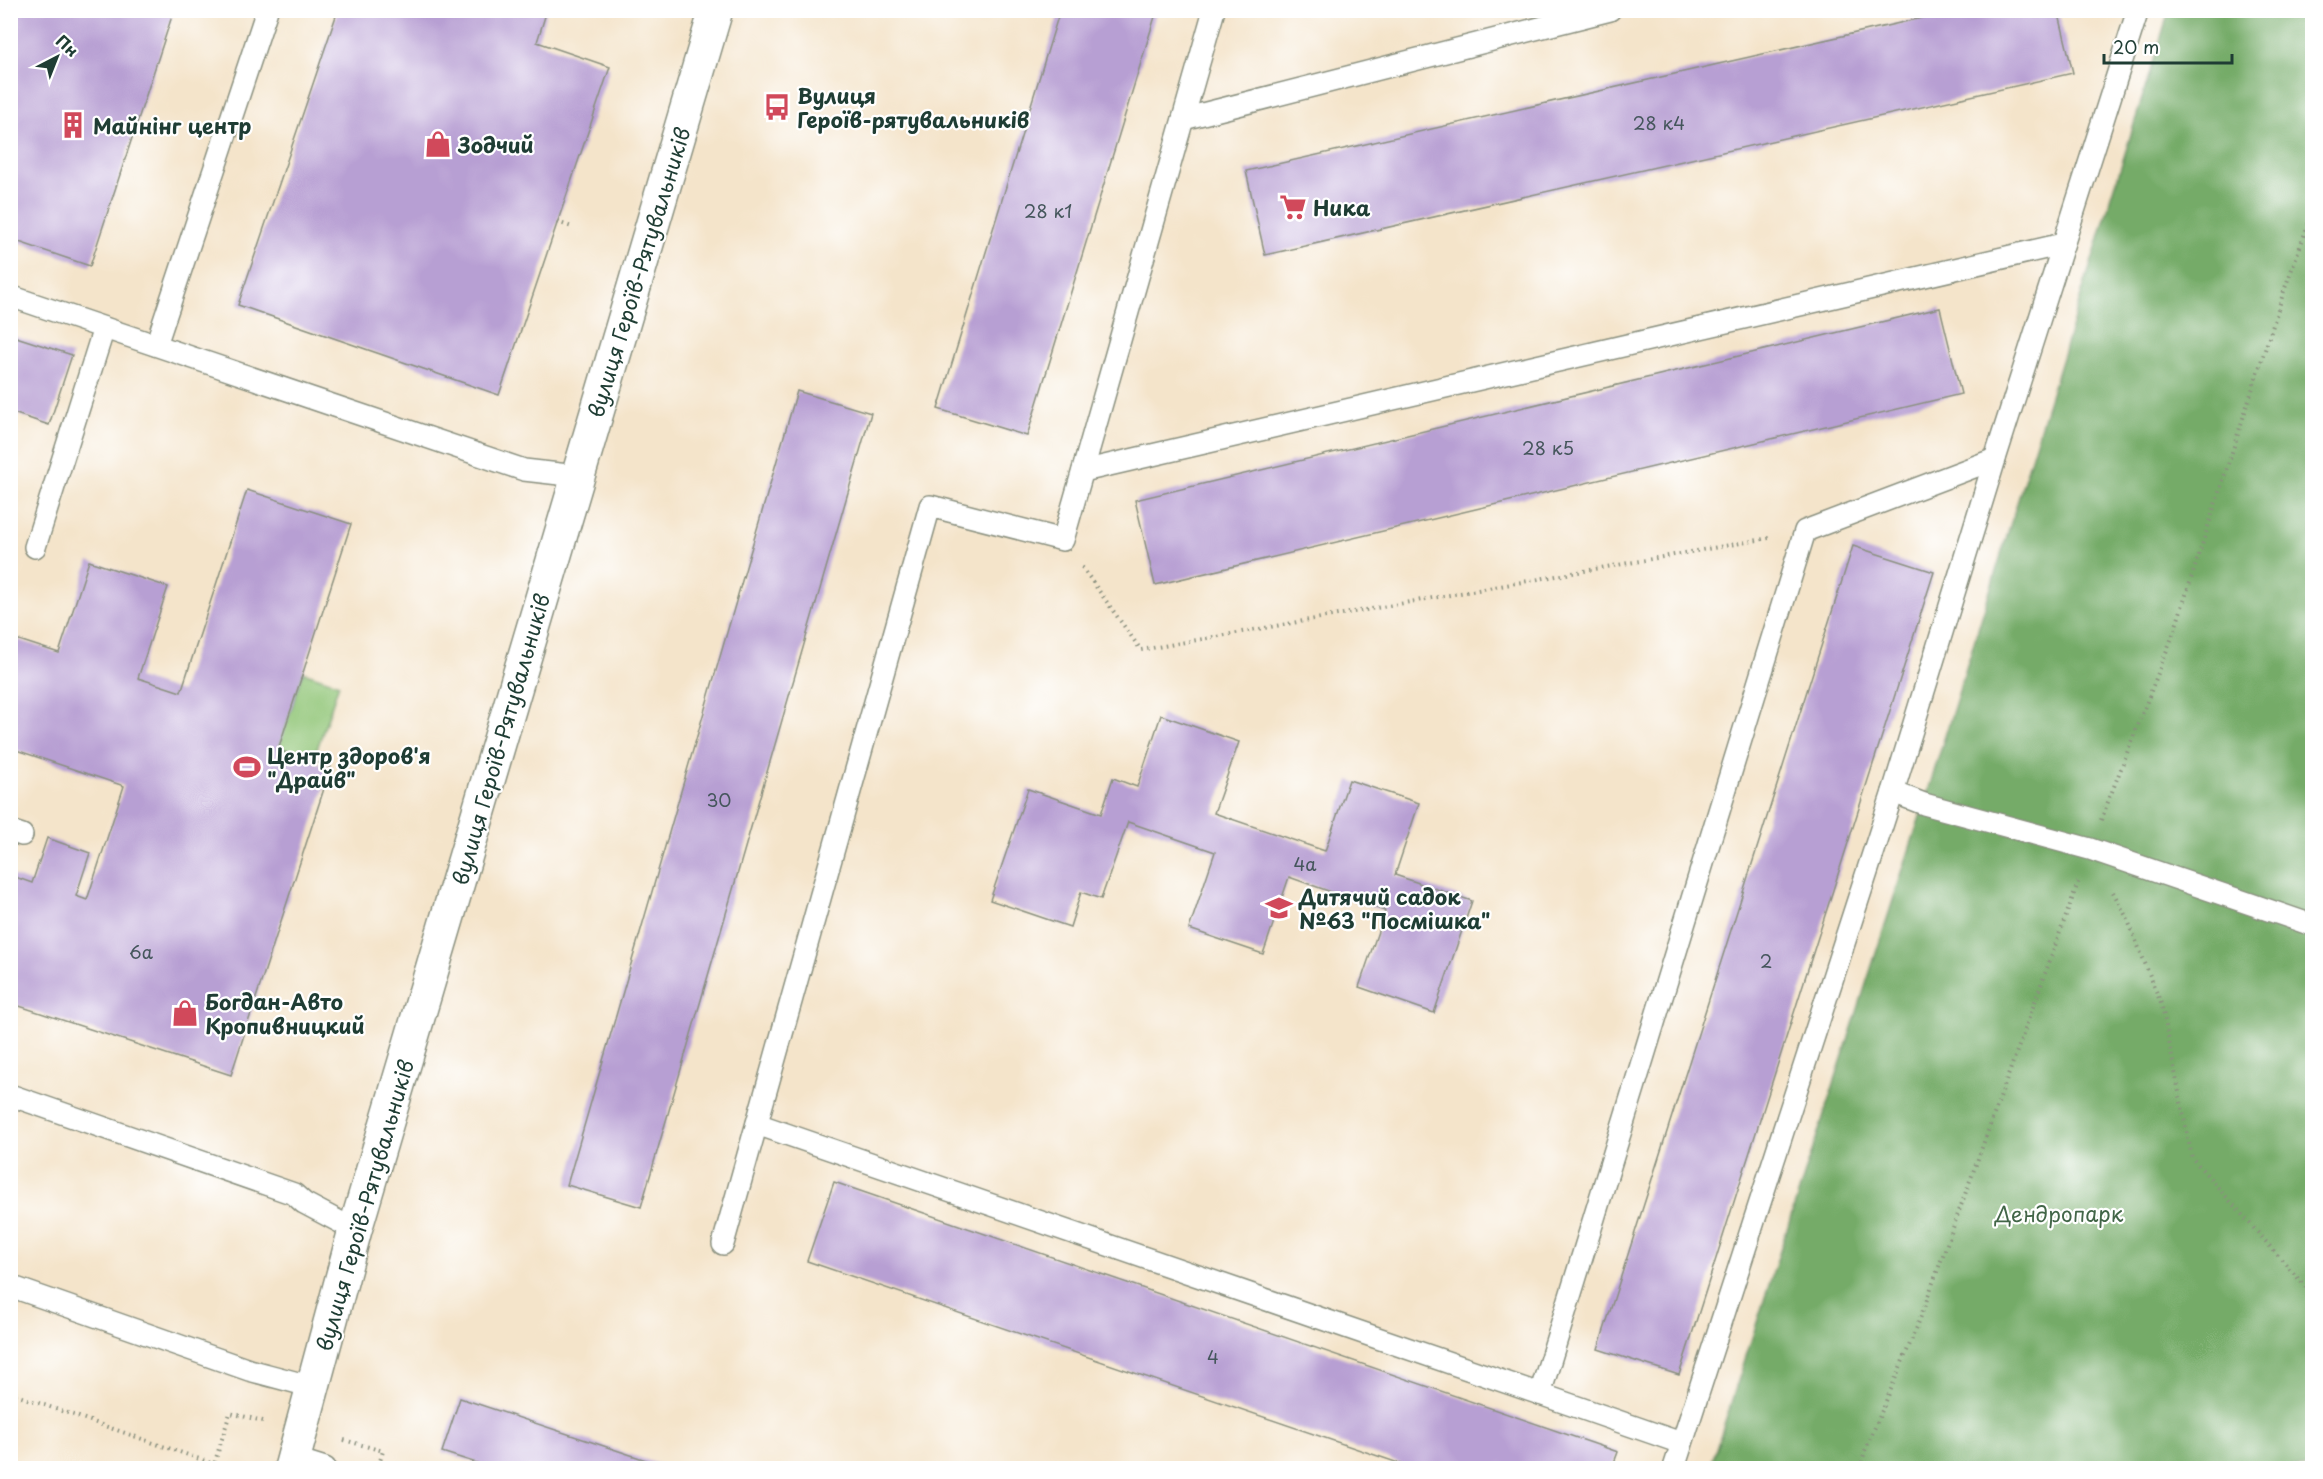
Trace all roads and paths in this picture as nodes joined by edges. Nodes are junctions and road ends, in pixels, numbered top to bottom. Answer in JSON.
{"nodes":[{"id":1,"x":267,"y":10,"type":"edge"},
{"id":2,"x":716,"y":10,"type":"edge"},
{"id":3,"x":1214,"y":10,"type":"edge"},
{"id":4,"x":1610,"y":10,"type":"edge"},
{"id":5,"x":2138,"y":10,"type":"edge"},
{"id":6,"x":1183,"y":119,"type":"junction"},
{"id":7,"x":557,"y":222,"type":"dead end"},
{"id":8,"x":572,"y":227,"type":"dead end"},
{"id":9,"x":2063,"y":244,"type":"junction"},
{"id":10,"x":10,"y":296,"type":"edge"},
{"id":11,"x":104,"y":328,"type":"junction"},
{"id":12,"x":156,"y":345,"type":"junction"},
{"id":13,"x":1995,"y":459,"type":"junction"},
{"id":14,"x":1083,"y":471,"type":"junction"},
{"id":15,"x":577,"y":476,"type":"junction"},
{"id":16,"x":1805,"y":531,"type":"junction"},
{"id":17,"x":1063,"y":540,"type":"junction"},
{"id":18,"x":35,"y":546,"type":"dead end"},
{"id":19,"x":1893,"y":792,"type":"junction"},
{"id":20,"x":2090,"y":849,"type":"junction"},
{"id":21,"x":2313,"y":925,"type":"edge"},
{"id":22,"x":10,"y":1095,"type":"edge"},
{"id":23,"x":757,"y":1124,"type":"junction"},
{"id":24,"x":355,"y":1230,"type":"junction"},
{"id":25,"x":723,"y":1244,"type":"dead end"},
{"id":26,"x":10,"y":1286,"type":"edge"},
{"id":27,"x":2313,"y":1293,"type":"edge"},
{"id":28,"x":313,"y":1387,"type":"junction"},
{"id":29,"x":10,"y":1393,"type":"edge"},
{"id":30,"x":1539,"y":1394,"type":"junction"},
{"id":31,"x":264,"y":1421,"type":"dead end"},
{"id":32,"x":350,"y":1442,"type":"dead end"},
{"id":33,"x":1681,"y":1443,"type":"junction"},
{"id":34,"x":292,"y":1463,"type":"edge"},
{"id":35,"x":213,"y":1466,"type":"edge"},
{"id":36,"x":325,"y":1468,"type":"edge"},
{"id":37,"x":378,"y":1468,"type":"edge"},
{"id":38,"x":1674,"y":1468,"type":"edge"}],
"edges":[{"from":1,"to":12,"type":"lane"},
{"from":2,"to":15,"type":"main road","name":"вулиця Героїв-Рятувальників"},
{"from":3,"to":6,"type":"lane"},
{"from":4,"to":6,"type":"lane"},
{"from":5,"to":9,"type":"lane"},
{"from":6,"to":14,"type":"lane"},
{"from":7,"to":8,"type":"path"},
{"from":9,"to":13,"type":"lane"},
{"from":9,"to":14,"type":"lane"},
{"from":10,"to":11,"type":"lane"},
{"from":11,"to":12,"type":"lane"},
{"from":11,"to":18,"type":"lane"},
{"from":12,"to":15,"type":"lane"},
{"from":13,"to":16,"type":"lane"},
{"from":13,"to":19,"type":"lane"},
{"from":14,"to":17,"type":"lane"},
{"from":15,"to":24,"type":"main road","name":"вулиця Героїв-Рятувальників"},
{"from":16,"to":17,"type":"path"},
{"from":16,"to":30,"type":"lane"},
{"from":17,"to":23,"type":"lane"},
{"from":19,"to":20,"type":"lane"},
{"from":19,"to":33,"type":"lane"},
{"from":20,"to":21,"type":"lane"},
{"from":20,"to":27,"type":"path"},
{"from":22,"to":24,"type":"lane"},
{"from":23,"to":25,"type":"lane"},
{"from":23,"to":30,"type":"lane"},
{"from":24,"to":28,"type":"main road","name":"вулиця Героїв-Рятувальників"},
{"from":26,"to":28,"type":"lane"},
{"from":28,"to":34,"type":"main road","name":"вулиця Героїв-Рятувальників"},
{"from":29,"to":35,"type":"path"},
{"from":30,"to":33,"type":"lane"},
{"from":31,"to":35,"type":"path"},
{"from":32,"to":37,"type":"path"},
{"from":33,"to":38,"type":"lane"},
{"from":34,"to":36,"type":"lane"}]}
